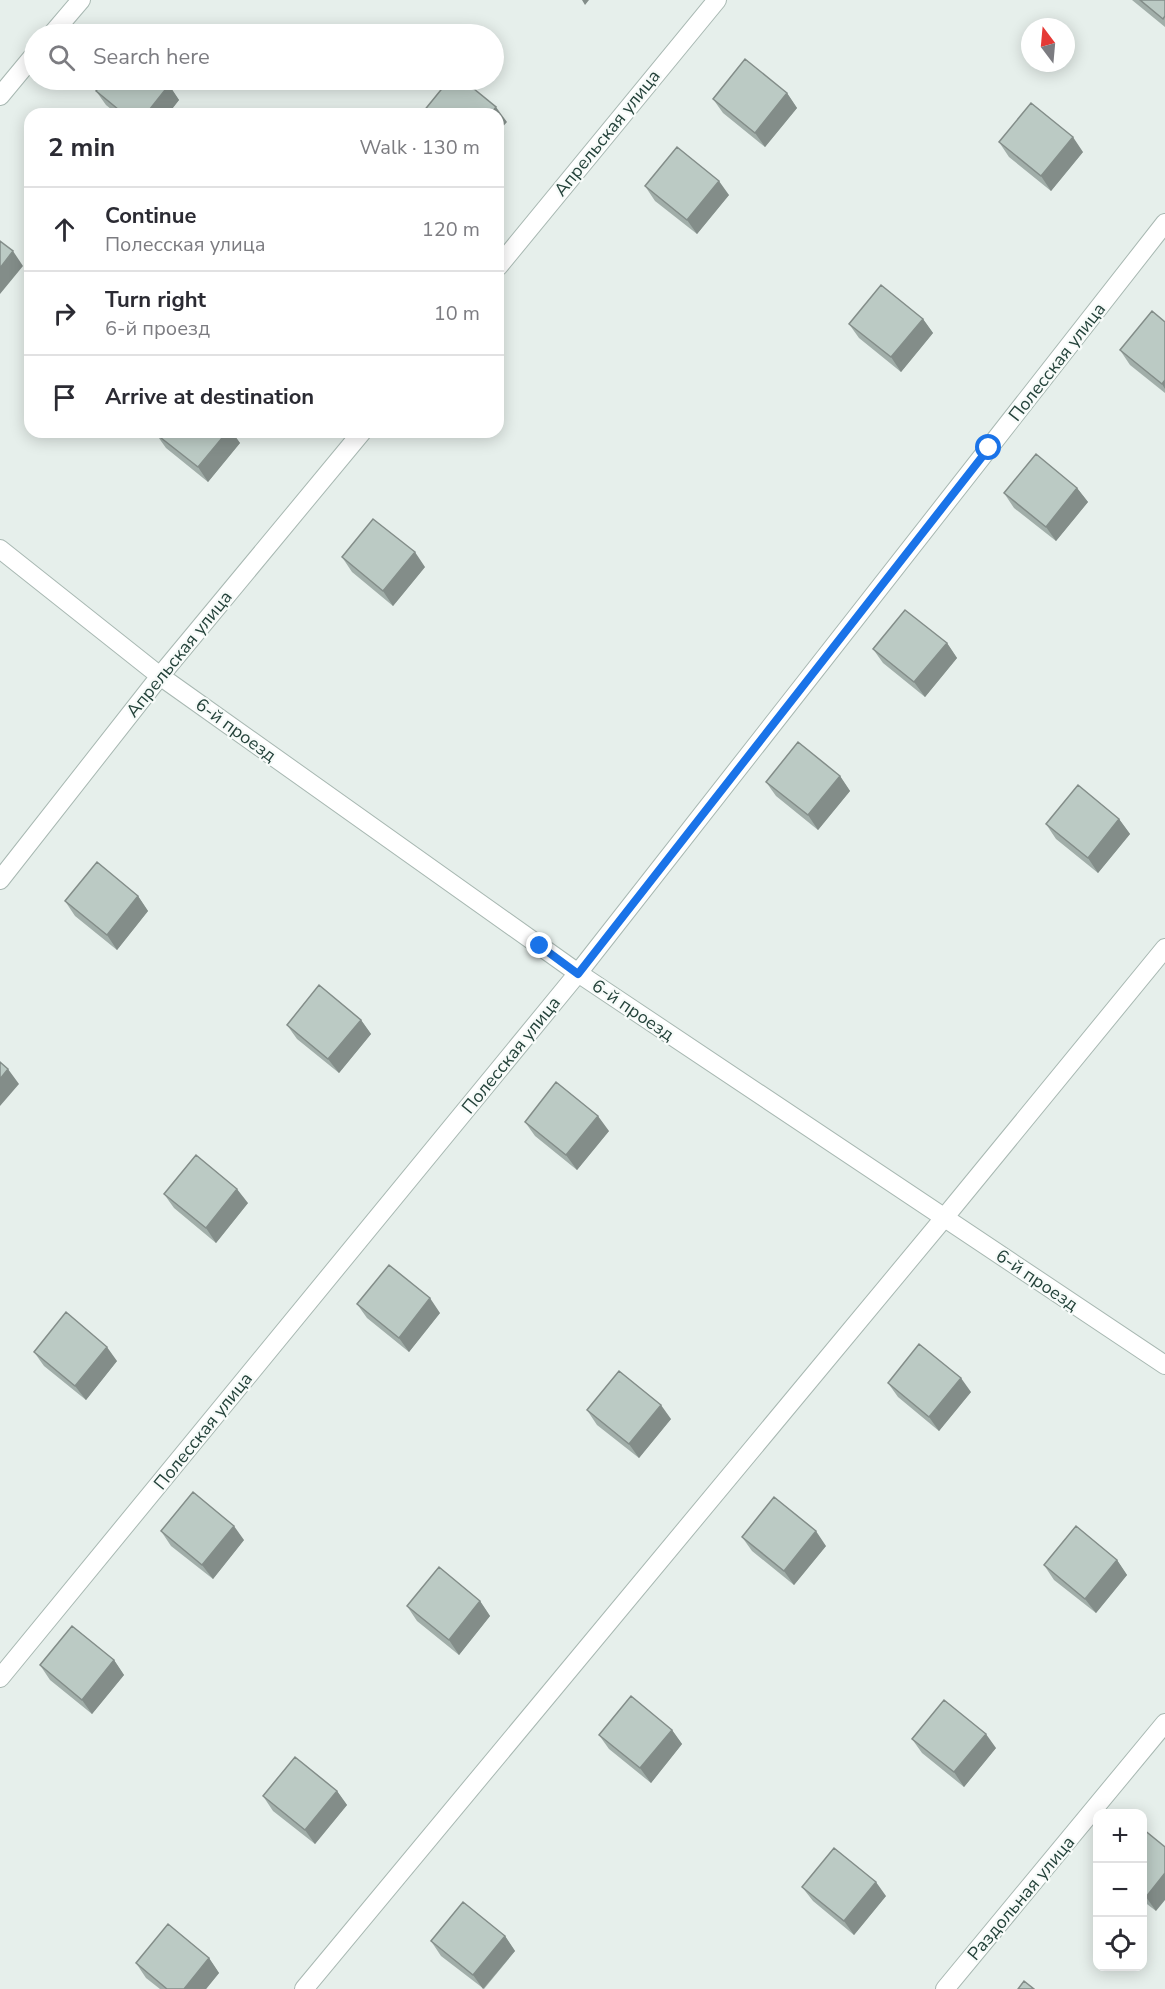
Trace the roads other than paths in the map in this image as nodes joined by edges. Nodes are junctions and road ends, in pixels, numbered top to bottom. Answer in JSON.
{"nodes":[{"id":1,"x":81,"y":0,"type":"edge"},
{"id":2,"x":717,"y":0,"type":"edge"},
{"id":3,"x":61,"y":24,"type":"edge"},
{"id":4,"x":24,"y":67,"type":"edge"},
{"id":5,"x":0,"y":96,"type":"edge"},
{"id":6,"x":1165,"y":223,"type":"edge"},
{"id":7,"x":504,"y":260,"type":"edge"},
{"id":8,"x":357,"y":438,"type":"edge"},
{"id":9,"x":0,"y":549,"type":"edge"},
{"id":10,"x":160,"y":676,"type":"junction"},
{"id":11,"x":0,"y":880,"type":"edge"},
{"id":12,"x":1165,"y":948,"type":"edge"},
{"id":13,"x":578,"y":974,"type":"junction"},
{"id":14,"x":944,"y":1218,"type":"junction"},
{"id":15,"x":1165,"y":1365,"type":"edge"},
{"id":16,"x":0,"y":1678,"type":"edge"},
{"id":17,"x":1165,"y":1723,"type":"edge"},
{"id":18,"x":304,"y":1989,"type":"edge"},
{"id":19,"x":945,"y":1989,"type":"edge"}],
"edges":[{"from":1,"to":3,"type":"street"},
{"from":2,"to":7,"type":"street","name":"Апрельская улица"},
{"from":4,"to":5,"type":"street"},
{"from":6,"to":13,"type":"street","name":"Полесская улица"},
{"from":8,"to":10,"type":"street","name":"Апрельская улица"},
{"from":9,"to":10,"type":"street","name":"6-й проезд"},
{"from":10,"to":11,"type":"street","name":"Апрельская улица"},
{"from":10,"to":13,"type":"street","name":"6-й проезд"},
{"from":12,"to":14,"type":"street"},
{"from":13,"to":14,"type":"street","name":"6-й проезд"},
{"from":13,"to":16,"type":"street","name":"Полесская улица"},
{"from":14,"to":15,"type":"street","name":"6-й проезд"},
{"from":14,"to":18,"type":"street"},
{"from":17,"to":19,"type":"street","name":"Раздольная улица"}]}
